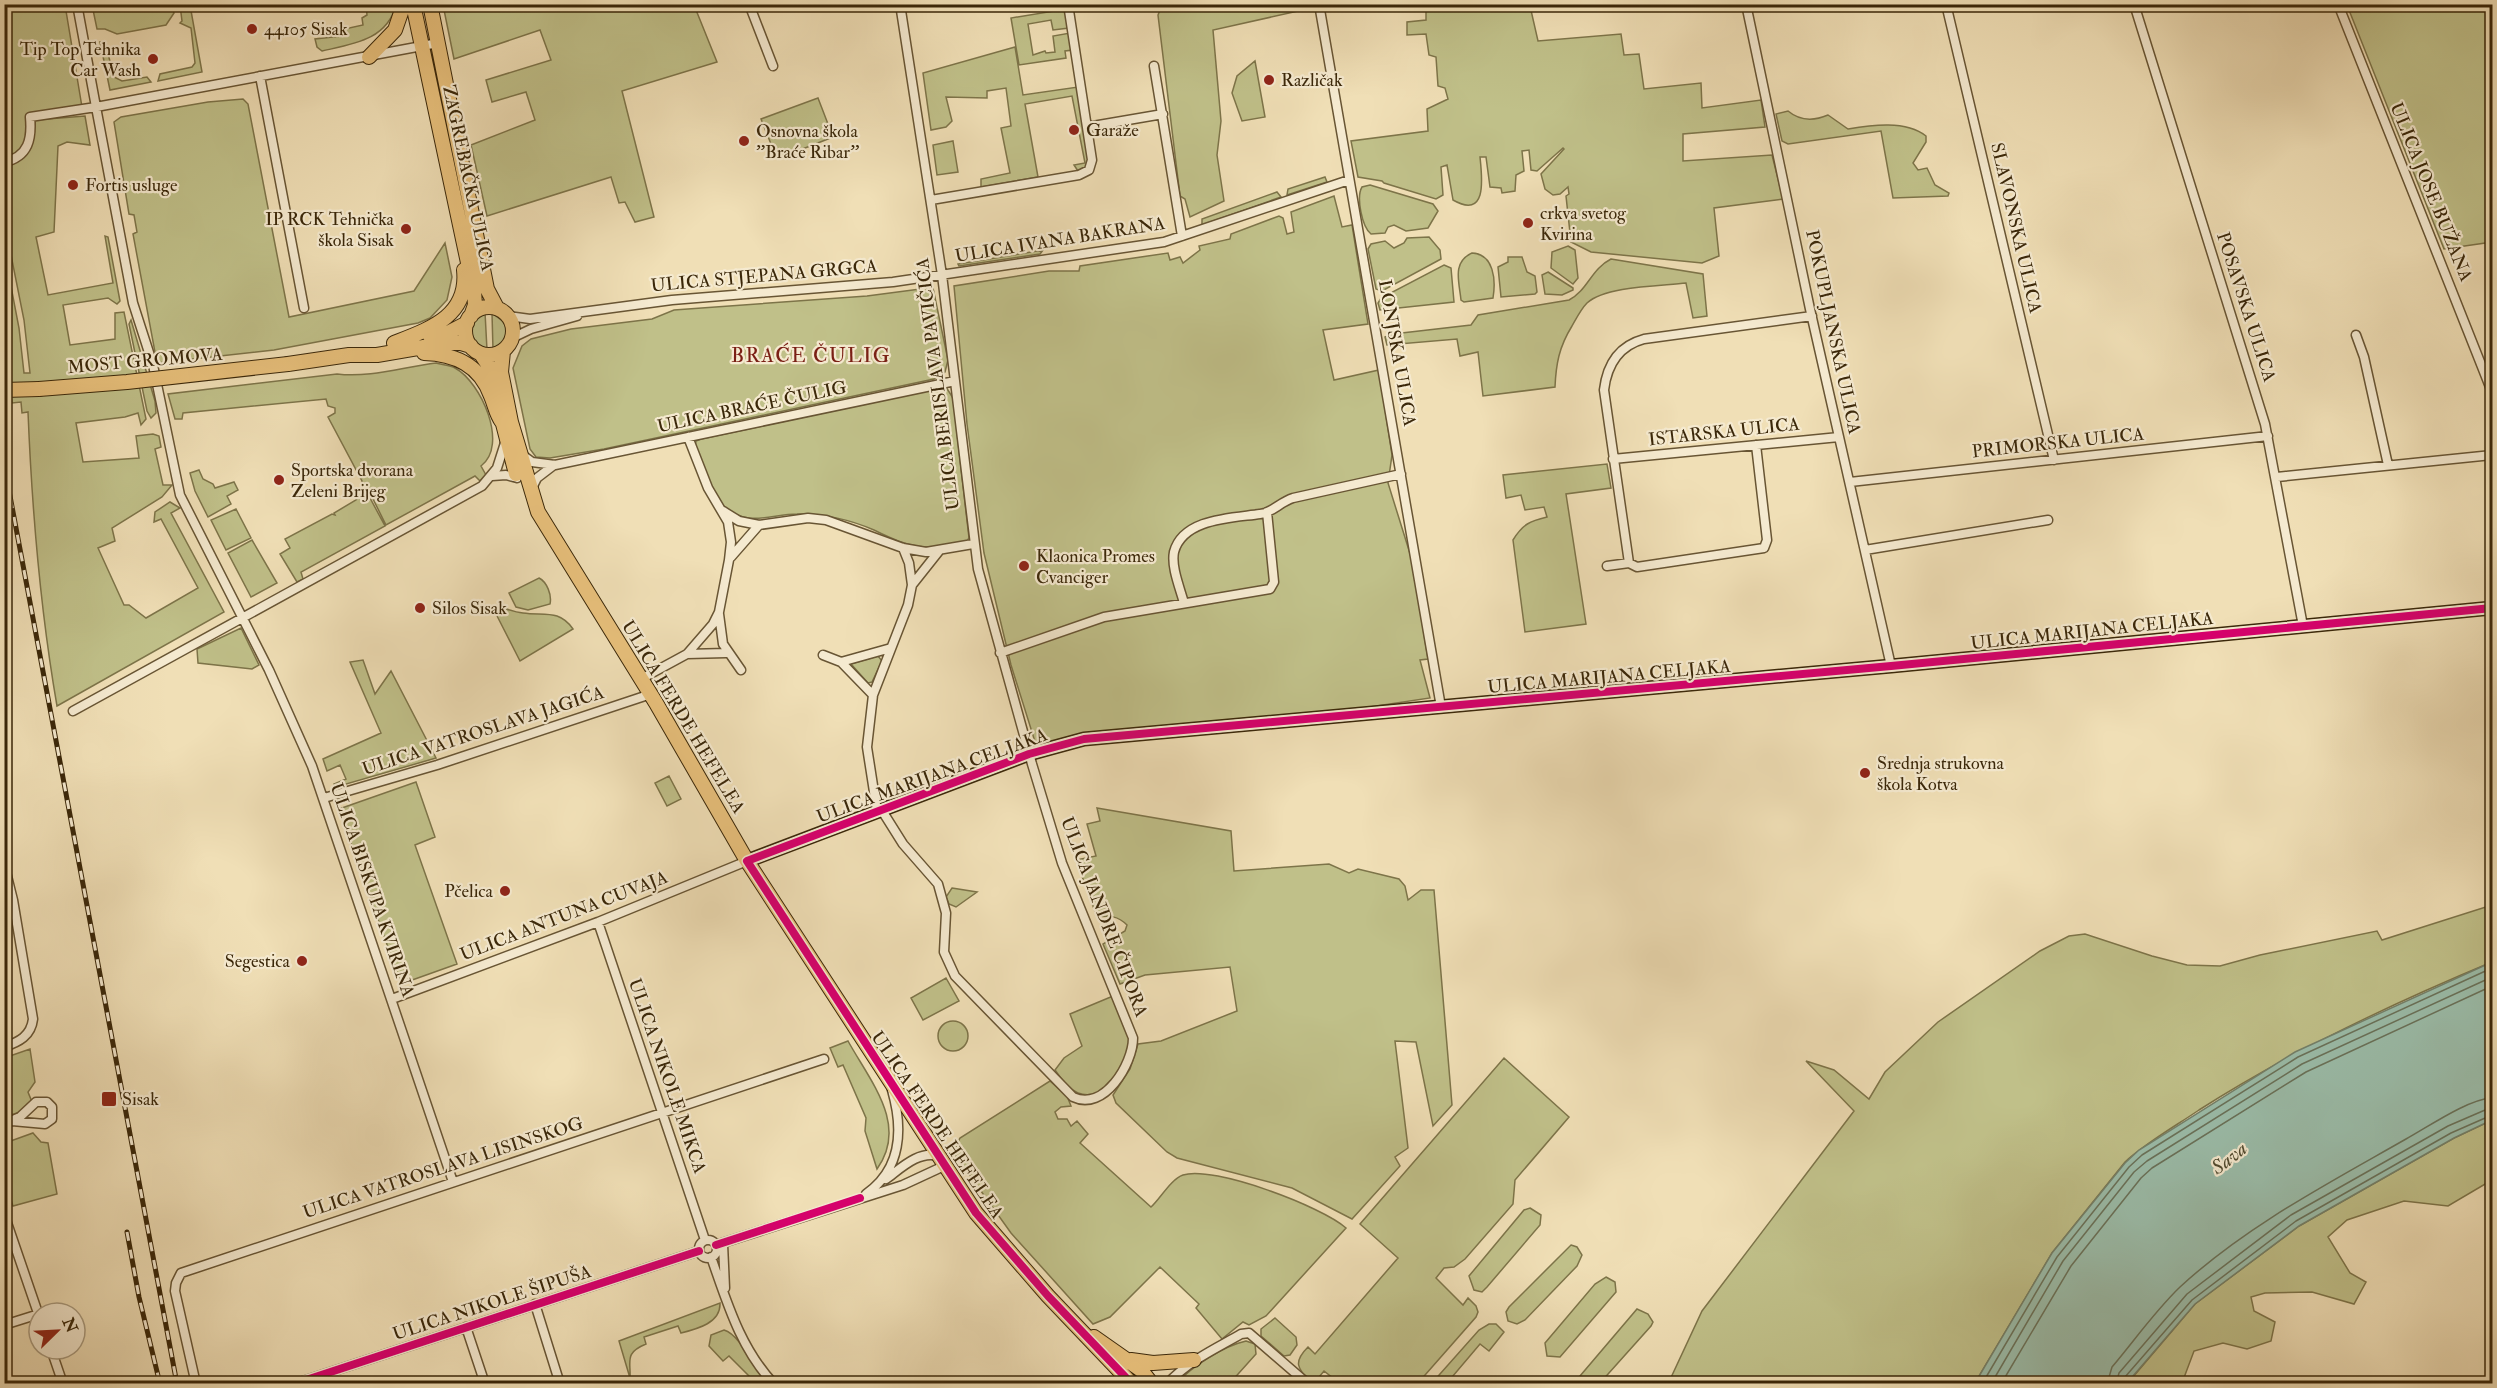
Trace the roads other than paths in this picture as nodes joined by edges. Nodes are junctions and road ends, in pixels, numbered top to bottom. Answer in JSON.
{"nodes":[{"id":1,"x":77,"y":4,"type":"edge"},
{"id":2,"x":404,"y":4,"type":"edge"},
{"id":3,"x":413,"y":4,"type":"edge"},
{"id":4,"x":430,"y":4,"type":"edge"},
{"id":5,"x":749,"y":4,"type":"edge"},
{"id":6,"x":900,"y":4,"type":"edge"},
{"id":7,"x":1068,"y":4,"type":"edge"},
{"id":8,"x":1319,"y":4,"type":"edge"},
{"id":9,"x":1746,"y":4,"type":"edge"},
{"id":10,"x":1946,"y":4,"type":"edge"},
{"id":11,"x":2134,"y":4,"type":"edge"},
{"id":12,"x":2338,"y":4,"type":"edge"},
{"id":13,"x":438,"y":43,"type":"junction"},
{"id":14,"x":421,"y":46,"type":"junction"},
{"id":15,"x":369,"y":57,"type":"junction"},
{"id":16,"x":773,"y":66,"type":"dead end"},
{"id":17,"x":1154,"y":66,"type":"dead end"},
{"id":18,"x":261,"y":76,"type":"junction"},
{"id":19,"x":96,"y":107,"type":"junction"},
{"id":20,"x":1163,"y":114,"type":"junction"},
{"id":21,"x":1087,"y":127,"type":"junction"},
{"id":22,"x":4,"y":162,"type":"edge"},
{"id":23,"x":1349,"y":180,"type":"junction"},
{"id":24,"x":931,"y":200,"type":"junction"},
{"id":25,"x":1182,"y":236,"type":"junction"},
{"id":26,"x":462,"y":244,"type":"junction"},
{"id":27,"x":942,"y":275,"type":"junction"},
{"id":28,"x":304,"y":308,"type":"dead end"},
{"id":29,"x":503,"y":312,"type":"junction"},
{"id":30,"x":588,"y":312,"type":"junction"},
{"id":31,"x":1812,"y":316,"type":"junction"},
{"id":32,"x":469,"y":319,"type":"junction"},
{"id":33,"x":2356,"y":335,"type":"dead end"},
{"id":34,"x":512,"y":338,"type":"junction"},
{"id":35,"x":399,"y":346,"type":"junction"},
{"id":36,"x":476,"y":350,"type":"junction"},
{"id":37,"x":503,"y":351,"type":"junction"},
{"id":38,"x":955,"y":381,"type":"junction"},
{"id":39,"x":4,"y":390,"type":"edge"},
{"id":40,"x":2493,"y":392,"type":"edge"},
{"id":41,"x":502,"y":422,"type":"junction"},
{"id":42,"x":2268,"y":436,"type":"junction"},
{"id":43,"x":688,"y":437,"type":"junction"},
{"id":44,"x":1839,"y":437,"type":"junction"},
{"id":45,"x":506,"y":440,"type":"junction"},
{"id":46,"x":1756,"y":445,"type":"junction"},
{"id":47,"x":518,"y":450,"type":"junction"},
{"id":48,"x":2493,"y":455,"type":"edge"},
{"id":49,"x":1613,"y":459,"type":"junction"},
{"id":50,"x":2054,"y":460,"type":"junction"},
{"id":51,"x":555,"y":465,"type":"junction"},
{"id":52,"x":2388,"y":465,"type":"junction"},
{"id":53,"x":1401,"y":474,"type":"junction"},
{"id":54,"x":492,"y":476,"type":"junction"},
{"id":55,"x":2277,"y":477,"type":"junction"},
{"id":56,"x":518,"y":478,"type":"junction"},
{"id":57,"x":1850,"y":482,"type":"junction"},
{"id":58,"x":532,"y":497,"type":"junction"},
{"id":59,"x":722,"y":511,"type":"junction"},
{"id":60,"x":1267,"y":513,"type":"junction"},
{"id":61,"x":2048,"y":520,"type":"dead end"},
{"id":62,"x":759,"y":525,"type":"junction"},
{"id":63,"x":973,"y":544,"type":"junction"},
{"id":64,"x":903,"y":548,"type":"junction"},
{"id":65,"x":1865,"y":550,"type":"junction"},
{"id":66,"x":939,"y":552,"type":"junction"},
{"id":67,"x":729,"y":560,"type":"junction"},
{"id":68,"x":1629,"y":563,"type":"junction"},
{"id":69,"x":1607,"y":566,"type":"dead end"},
{"id":70,"x":912,"y":585,"type":"junction"},
{"id":71,"x":1184,"y":603,"type":"junction"},
{"id":72,"x":2493,"y":608,"type":"edge"},
{"id":73,"x":719,"y":612,"type":"junction"},
{"id":74,"x":242,"y":616,"type":"junction"},
{"id":75,"x":2303,"y":626,"type":"junction"},
{"id":76,"x":891,"y":648,"type":"junction"},
{"id":77,"x":726,"y":653,"type":"junction"},
{"id":78,"x":1000,"y":653,"type":"junction"},
{"id":79,"x":687,"y":654,"type":"junction"},
{"id":80,"x":823,"y":656,"type":"dead end"},
{"id":81,"x":841,"y":662,"type":"junction"},
{"id":82,"x":1891,"y":666,"type":"junction"},
{"id":83,"x":741,"y":670,"type":"dead end"},
{"id":84,"x":641,"y":679,"type":"junction"},
{"id":85,"x":651,"y":694,"type":"junction"},
{"id":86,"x":873,"y":695,"type":"junction"},
{"id":87,"x":1441,"y":707,"type":"junction"},
{"id":88,"x":73,"y":711,"type":"dead end"},
{"id":89,"x":1029,"y":754,"type":"junction"},
{"id":90,"x":324,"y":798,"type":"junction"},
{"id":91,"x":879,"y":810,"type":"junction"},
{"id":92,"x":747,"y":861,"type":"junction"},
{"id":93,"x":4,"y":864,"type":"edge"},
{"id":94,"x":598,"y":922,"type":"junction"},
{"id":95,"x":392,"y":999,"type":"junction"},
{"id":96,"x":4,"y":1047,"type":"edge"},
{"id":97,"x":824,"y":1059,"type":"dead end"},
{"id":98,"x":890,"y":1084,"type":"junction"},
{"id":99,"x":662,"y":1113,"type":"junction"},
{"id":100,"x":8,"y":1123,"type":"edge"},
{"id":101,"x":941,"y":1161,"type":"junction"},
{"id":102,"x":453,"y":1182,"type":"junction"},
{"id":103,"x":878,"y":1185,"type":"junction"},
{"id":104,"x":860,"y":1198,"type":"junction"},
{"id":105,"x":4,"y":1214,"type":"edge"},
{"id":106,"x":705,"y":1240,"type":"junction"},
{"id":107,"x":720,"y":1244,"type":"junction"},
{"id":108,"x":699,"y":1251,"type":"junction"},
{"id":109,"x":711,"y":1257,"type":"junction"},
{"id":110,"x":724,"y":1294,"type":"junction"},
{"id":111,"x":34,"y":1301,"type":"edge"},
{"id":112,"x":535,"y":1304,"type":"junction"},
{"id":113,"x":27,"y":1318,"type":"edge"},
{"id":114,"x":4,"y":1325,"type":"edge"},
{"id":115,"x":1077,"y":1326,"type":"junction"},
{"id":116,"x":466,"y":1327,"type":"junction"},
{"id":117,"x":1126,"y":1359,"type":"junction"},
{"id":118,"x":1194,"y":1360,"type":"junction"},
{"id":119,"x":55,"y":1361,"type":"edge"},
{"id":120,"x":63,"y":1383,"type":"edge"},
{"id":121,"x":196,"y":1383,"type":"edge"},
{"id":122,"x":294,"y":1383,"type":"edge"},
{"id":123,"x":485,"y":1383,"type":"edge"},
{"id":124,"x":561,"y":1383,"type":"edge"},
{"id":125,"x":774,"y":1383,"type":"edge"},
{"id":126,"x":1132,"y":1383,"type":"edge"},
{"id":127,"x":1152,"y":1383,"type":"edge"},
{"id":128,"x":1167,"y":1383,"type":"edge"},
{"id":129,"x":1308,"y":1383,"type":"edge"}],
"edges":[{"from":1,"to":19,"type":"street"},
{"from":2,"to":15,"type":"main road"},
{"from":3,"to":14,"type":"main road","name":"ZAGREBAČKA ULICA"},
{"from":4,"to":13,"type":"main road","name":"ZAGREBAČKA ULICA"},
{"from":5,"to":16,"type":"street"},
{"from":6,"to":24,"type":"street","name":"ULICA BERISLAVA PAVIČIĆA"},
{"from":7,"to":21,"type":"street"},
{"from":8,"to":23,"type":"street","name":"LONJSKA ULICA"},
{"from":9,"to":31,"type":"street","name":"POKUPLJANSKA ULICA"},
{"from":10,"to":50,"type":"street","name":"SLAVONSKA ULICA"},
{"from":11,"to":42,"type":"street","name":"POSAVSKA ULICA"},
{"from":12,"to":40,"type":"street","name":"ULICA JOSE BUŽANA"},
{"from":13,"to":14,"type":"street"},
{"from":13,"to":29,"type":"main road","name":"ZAGREBAČKA ULICA"},
{"from":14,"to":15,"type":"street"},
{"from":14,"to":26,"type":"main road","name":"ZAGREBAČKA ULICA"},
{"from":15,"to":18,"type":"street"},
{"from":17,"to":20,"type":"street","name":"ULICA IVANA BAKRANA"},
{"from":18,"to":19,"type":"street"},
{"from":18,"to":28,"type":"street"},
{"from":19,"to":22,"type":"street"},
{"from":19,"to":74,"type":"street","name":"ULICA BISKUPA KVIRINA"},
{"from":20,"to":21,"type":"street"},
{"from":20,"to":25,"type":"street","name":"ULICA IVANA BAKRANA"},
{"from":21,"to":24,"type":"street"},
{"from":23,"to":25,"type":"street","name":"ULICA IVANA BAKRANA"},
{"from":23,"to":53,"type":"street","name":"LONJSKA ULICA"},
{"from":24,"to":27,"type":"street","name":"ULICA BERISLAVA PAVIČIĆA"},
{"from":25,"to":27,"type":"street","name":"ULICA IVANA BAKRANA"},
{"from":26,"to":32,"type":"main road","name":"ZAGREBAČKA ULICA"},
{"from":26,"to":35,"type":"main road"},
{"from":27,"to":30,"type":"street","name":"ULICA STJEPANA GRGCA"},
{"from":27,"to":38,"type":"street","name":"ULICA BERISLAVA PAVIČIĆA"},
{"from":29,"to":30,"type":"street","name":"ULICA STJEPANA GRGCA"},
{"from":29,"to":32,"type":"main road"},
{"from":29,"to":34,"type":"main road"},
{"from":30,"to":34,"type":"street","name":"ULICA STJEPANA GRGCA"},
{"from":31,"to":44,"type":"street","name":"POKUPLJANSKA ULICA"},
{"from":31,"to":49,"type":"street"},
{"from":32,"to":35,"type":"main road"},
{"from":32,"to":36,"type":"main road"},
{"from":33,"to":52,"type":"street"},
{"from":34,"to":37,"type":"main road"},
{"from":35,"to":36,"type":"main road"},
{"from":35,"to":39,"type":"main road","name":"MOST GROMOVA","bridge":true},
{"from":35,"to":41,"type":"main road"},
{"from":36,"to":37,"type":"main road"},
{"from":36,"to":41,"type":"main road"},
{"from":37,"to":47,"type":"main road"},
{"from":38,"to":43,"type":"street","name":"ULICA BRAĆE ČULIG"},
{"from":38,"to":63,"type":"street","name":"ULICA BERISLAVA PAVIČIĆA"},
{"from":41,"to":45,"type":"main road"},
{"from":42,"to":50,"type":"street","name":"PRIMORSKA ULICA"},
{"from":42,"to":55,"type":"street","name":"POSAVSKA ULICA"},
{"from":43,"to":51,"type":"street","name":"ULICA BRAĆE ČULIG"},
{"from":43,"to":59,"type":"street"},
{"from":44,"to":46,"type":"street","name":"ISTARSKA ULICA"},
{"from":44,"to":57,"type":"street","name":"POKUPLJANSKA ULICA"},
{"from":45,"to":54,"type":"street"},
{"from":45,"to":56,"type":"main road"},
{"from":46,"to":49,"type":"street","name":"ISTARSKA ULICA"},
{"from":46,"to":68,"type":"street"},
{"from":47,"to":51,"type":"street","name":"ULICA BRAĆE ČULIG"},
{"from":47,"to":58,"type":"main road"},
{"from":48,"to":52,"type":"street"},
{"from":49,"to":68,"type":"street"},
{"from":50,"to":57,"type":"street","name":"PRIMORSKA ULICA"},
{"from":51,"to":58,"type":"street"},
{"from":52,"to":55,"type":"street"},
{"from":53,"to":60,"type":"street"},
{"from":53,"to":87,"type":"street","name":"LONJSKA ULICA"},
{"from":54,"to":56,"type":"street"},
{"from":54,"to":74,"type":"street"},
{"from":55,"to":75,"type":"street","name":"POSAVSKA ULICA"},
{"from":56,"to":58,"type":"main road"},
{"from":57,"to":65,"type":"street","name":"POKUPLJANSKA ULICA"},
{"from":58,"to":84,"type":"main road","name":"ULICA FERDE HEFELEA"},
{"from":59,"to":62,"type":"street"},
{"from":59,"to":67,"type":"street"},
{"from":60,"to":71,"type":"street"},
{"from":60,"to":71,"type":"street"},
{"from":61,"to":65,"type":"street"},
{"from":62,"to":64,"type":"street"},
{"from":62,"to":67,"type":"street"},
{"from":63,"to":66,"type":"street"},
{"from":63,"to":78,"type":"street","name":"ULICA BERISLAVA PAVIČIĆA"},
{"from":64,"to":66,"type":"street"},
{"from":64,"to":70,"type":"street"},
{"from":65,"to":82,"type":"street","name":"POKUPLJANSKA ULICA"},
{"from":66,"to":70,"type":"street"},
{"from":67,"to":73,"type":"street"},
{"from":68,"to":69,"type":"street"},
{"from":70,"to":76,"type":"street"},
{"from":71,"to":78,"type":"street"},
{"from":72,"to":75,"type":"main road","name":"ULICA MARIJANA CELJAKA"},
{"from":73,"to":77,"type":"street"},
{"from":73,"to":79,"type":"street"},
{"from":74,"to":88,"type":"street"},
{"from":74,"to":90,"type":"street","name":"ULICA BISKUPA KVIRINA"},
{"from":75,"to":82,"type":"main road","name":"ULICA MARIJANA CELJAKA"},
{"from":76,"to":81,"type":"street"},
{"from":76,"to":86,"type":"street"},
{"from":77,"to":79,"type":"street"},
{"from":77,"to":83,"type":"street"},
{"from":78,"to":89,"type":"street","name":"ULICA BERISLAVA PAVIČIĆA"},
{"from":79,"to":84,"type":"street"},
{"from":80,"to":81,"type":"street"},
{"from":81,"to":86,"type":"street"},
{"from":82,"to":87,"type":"main road","name":"ULICA MARIJANA CELJAKA"},
{"from":84,"to":85,"type":"main road","name":"ULICA FERDE HEFELEA"},
{"from":85,"to":90,"type":"street","name":"ULICA VATROSLAVA JAGIĆA"},
{"from":85,"to":92,"type":"main road","name":"ULICA FERDE HEFELEA"},
{"from":86,"to":91,"type":"street"},
{"from":87,"to":89,"type":"main road","name":"ULICA MARIJANA CELJAKA"},
{"from":89,"to":91,"type":"main road","name":"ULICA MARIJANA CELJAKA"},
{"from":89,"to":91,"type":"street","name":"ULICA JANDRE ČIPORA"},
{"from":90,"to":95,"type":"street","name":"ULICA BISKUPA KVIRINA"},
{"from":91,"to":92,"type":"main road","name":"ULICA MARIJANA CELJAKA"},
{"from":92,"to":94,"type":"street","name":"ULICA ANTUNA CUVAJA"},
{"from":92,"to":98,"type":"main road","name":"ULICA FERDE HEFELEA"},
{"from":93,"to":96,"type":"street"},
{"from":94,"to":95,"type":"street","name":"ULICA ANTUNA CUVAJA"},
{"from":94,"to":99,"type":"street","name":"ULICA NIKOLE MIKCA"},
{"from":95,"to":102,"type":"street","name":"ULICA BISKUPA KVIRINA"},
{"from":97,"to":99,"type":"street","name":"ULICA VATROSLAVA LISINSKOG"},
{"from":98,"to":101,"type":"main road","name":"ULICA FERDE HEFELEA"},
{"from":98,"to":103,"type":"street"},
{"from":99,"to":102,"type":"street","name":"ULICA VATROSLAVA LISINSKOG"},
{"from":99,"to":106,"type":"street","name":"ULICA NIKOLE MIKCA"},
{"from":100,"to":100,"type":"street"},
{"from":101,"to":103,"type":"street"},
{"from":101,"to":104,"type":"street"},
{"from":101,"to":115,"type":"main road","name":"ULICA FERDE HEFELEA"},
{"from":102,"to":121,"type":"street","name":"ULICA VATROSLAVA LISINSKOG"},
{"from":103,"to":104,"type":"street"},
{"from":104,"to":107,"type":"street"},
{"from":105,"to":111,"type":"street"},
{"from":106,"to":107,"type":"street"},
{"from":106,"to":108,"type":"street"},
{"from":107,"to":109,"type":"street"},
{"from":107,"to":110,"type":"street"},
{"from":108,"to":109,"type":"street"},
{"from":108,"to":112,"type":"street","name":"ULICA NIKOLE ŠIPUŠA"},
{"from":109,"to":110,"type":"street"},
{"from":110,"to":125,"type":"street"},
{"from":112,"to":116,"type":"street","name":"ULICA NIKOLE ŠIPUŠA"},
{"from":112,"to":124,"type":"street"},
{"from":113,"to":114,"type":"street"},
{"from":115,"to":117,"type":"main road","name":"ULICA FERDE HEFELEA"},
{"from":115,"to":126,"type":"main road","name":"ULICA FERDE HEFELEA"},
{"from":116,"to":122,"type":"street","name":"ULICA NIKOLE ŠIPUŠA"},
{"from":116,"to":123,"type":"street"},
{"from":117,"to":118,"type":"main road"},
{"from":117,"to":127,"type":"main road","name":"ULICA FERDE HEFELEA"},
{"from":118,"to":128,"type":"street"},
{"from":118,"to":129,"type":"street"},
{"from":119,"to":120,"type":"street"}]}
